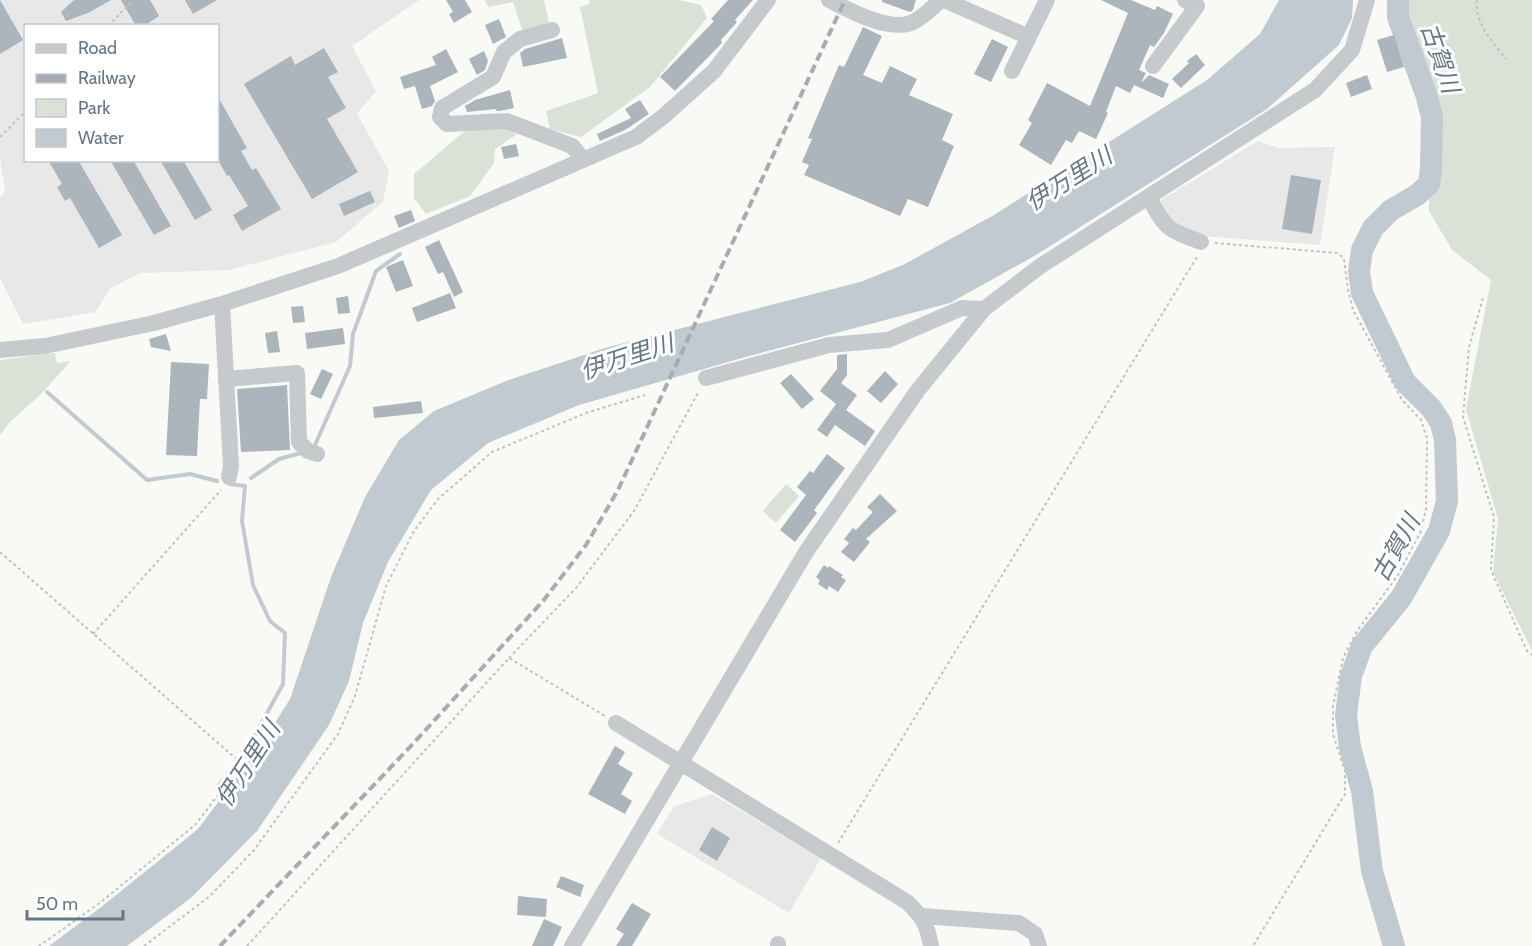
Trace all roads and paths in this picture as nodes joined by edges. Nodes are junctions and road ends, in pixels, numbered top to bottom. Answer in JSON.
{"nodes":[{"id":1,"x":133,"y":0,"type":"edge"},
{"id":2,"x":768,"y":0,"type":"edge"},
{"id":3,"x":830,"y":0,"type":"edge"},
{"id":4,"x":943,"y":0,"type":"edge"},
{"id":5,"x":1047,"y":0,"type":"edge"},
{"id":6,"x":1185,"y":0,"type":"edge"},
{"id":7,"x":1367,"y":0,"type":"edge"},
{"id":8,"x":1477,"y":0,"type":"edge"},
{"id":9,"x":110,"y":24,"type":"edge"},
{"id":10,"x":552,"y":30,"type":"dead end"},
{"id":11,"x":1029,"y":37,"type":"junction"},
{"id":12,"x":1506,"y":59,"type":"dead end"},
{"id":13,"x":1153,"y":66,"type":"dead end"},
{"id":14,"x":1012,"y":71,"type":"dead end"},
{"id":15,"x":24,"y":113,"type":"edge"},
{"id":16,"x":0,"y":137,"type":"edge"},
{"id":17,"x":583,"y":159,"type":"junction"},
{"id":18,"x":1149,"y":198,"type":"junction"},
{"id":19,"x":1201,"y":242,"type":"junction"},
{"id":20,"x":1483,"y":298,"type":"dead end"},
{"id":21,"x":222,"y":304,"type":"junction"},
{"id":22,"x":984,"y":309,"type":"junction"},
{"id":23,"x":0,"y":350,"type":"edge"},
{"id":24,"x":706,"y":378,"type":"joint"},
{"id":25,"x":226,"y":379,"type":"junction"},
{"id":26,"x":645,"y":395,"type":"dead end"},
{"id":27,"x":317,"y":454,"type":"dead end"},
{"id":28,"x":229,"y":477,"type":"joint"},
{"id":29,"x":0,"y":552,"type":"edge"},
{"id":30,"x":93,"y":634,"type":"junction"},
{"id":31,"x":1532,"y":655,"type":"edge"},
{"id":32,"x":509,"y":658,"type":"junction"},
{"id":33,"x":616,"y":723,"type":"joint"},
{"id":34,"x":682,"y":762,"type":"junction"},
{"id":35,"x":830,"y":856,"type":"junction"},
{"id":36,"x":922,"y":916,"type":"junction"},
{"id":37,"x":39,"y":946,"type":"edge"},
{"id":38,"x":144,"y":946,"type":"edge"},
{"id":39,"x":247,"y":946,"type":"edge"},
{"id":40,"x":572,"y":946,"type":"edge"},
{"id":41,"x":931,"y":946,"type":"edge"},
{"id":42,"x":1038,"y":946,"type":"edge"},
{"id":43,"x":1253,"y":946,"type":"edge"}],
"edges":[{"from":1,"to":9,"type":"path"},
{"from":2,"to":17,"type":"street"},
{"from":3,"to":4,"type":"street"},
{"from":4,"to":11,"type":"street"},
{"from":5,"to":11,"type":"street"},
{"from":6,"to":13,"type":"street"},
{"from":7,"to":18,"type":"street"},
{"from":8,"to":12,"type":"path"},
{"from":10,"to":17,"type":"street"},
{"from":11,"to":14,"type":"street"},
{"from":15,"to":16,"type":"path"},
{"from":17,"to":21,"type":"street"},
{"from":18,"to":19,"type":"street"},
{"from":18,"to":22,"type":"street"},
{"from":19,"to":35,"type":"path"},
{"from":19,"to":43,"type":"path"},
{"from":20,"to":31,"type":"path"},
{"from":21,"to":23,"type":"street"},
{"from":21,"to":25,"type":"street"},
{"from":22,"to":24,"type":"street"},
{"from":22,"to":34,"type":"street"},
{"from":24,"to":32,"type":"path"},
{"from":25,"to":27,"type":"street"},
{"from":25,"to":28,"type":"street"},
{"from":26,"to":38,"type":"path"},
{"from":28,"to":30,"type":"path"},
{"from":29,"to":30,"type":"path"},
{"from":30,"to":37,"type":"path"},
{"from":32,"to":33,"type":"path"},
{"from":32,"to":39,"type":"path"},
{"from":33,"to":34,"type":"street"},
{"from":34,"to":35,"type":"street"},
{"from":34,"to":40,"type":"street"},
{"from":35,"to":36,"type":"street"},
{"from":36,"to":41,"type":"street"},
{"from":36,"to":42,"type":"street"}]}
